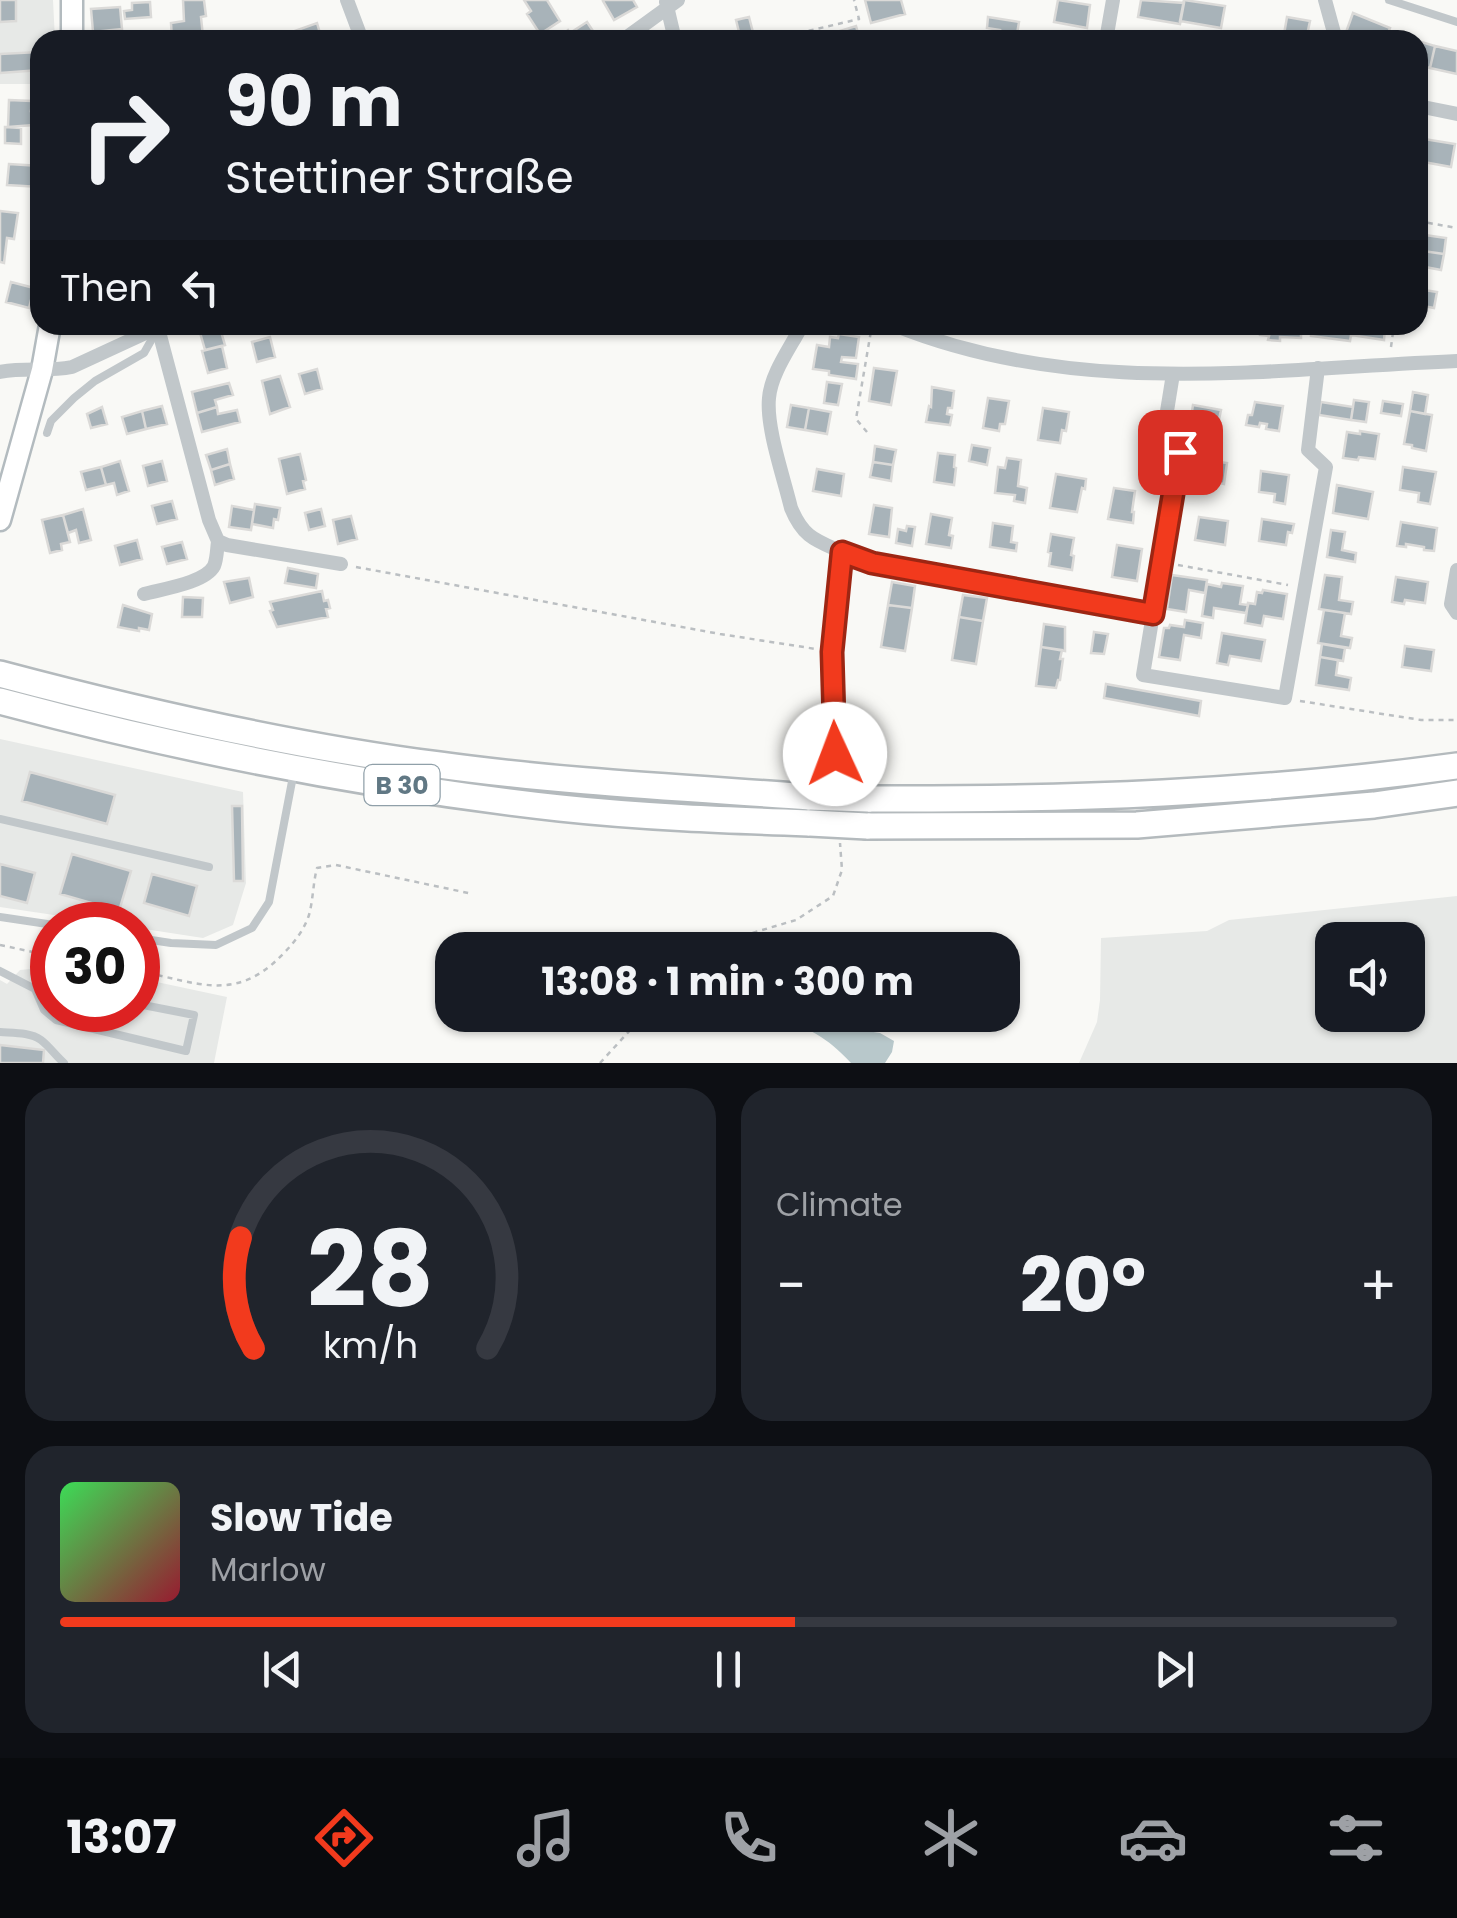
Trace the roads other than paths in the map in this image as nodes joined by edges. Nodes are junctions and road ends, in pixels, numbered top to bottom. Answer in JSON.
{"nodes":[{"id":1,"x":72,"y":0,"type":"edge"},
{"id":2,"x":347,"y":0,"type":"edge"},
{"id":3,"x":1114,"y":0,"type":"edge"},
{"id":4,"x":1325,"y":0,"type":"edge"},
{"id":5,"x":1390,"y":0,"type":"edge"},
{"id":6,"x":671,"y":3,"type":"edge"},
{"id":7,"x":1457,"y":22,"type":"edge"},
{"id":8,"x":72,"y":30,"type":"edge"},
{"id":9,"x":358,"y":30,"type":"edge"},
{"id":10,"x":636,"y":30,"type":"edge"},
{"id":11,"x":674,"y":30,"type":"edge"},
{"id":12,"x":1108,"y":30,"type":"edge"},
{"id":13,"x":1333,"y":30,"type":"edge"},
{"id":14,"x":1428,"y":108,"type":"edge"},
{"id":15,"x":1457,"y":114,"type":"edge"},
{"id":16,"x":48,"y":335,"type":"edge"},
{"id":17,"x":141,"y":335,"type":"edge"},
{"id":18,"x":155,"y":335,"type":"edge"},
{"id":19,"x":163,"y":335,"type":"edge"},
{"id":20,"x":797,"y":335,"type":"edge"},
{"id":21,"x":918,"y":335,"type":"edge"},
{"id":22,"x":1457,"y":360,"type":"edge"},
{"id":23,"x":1318,"y":368,"type":"junction"},
{"id":24,"x":42,"y":370,"type":"junction"},
{"id":25,"x":0,"y":372,"type":"edge"},
{"id":26,"x":1172,"y":374,"type":"junction"},
{"id":27,"x":47,"y":432,"type":"dead end"},
{"id":28,"x":0,"y":520,"type":"edge"},
{"id":29,"x":218,"y":541,"type":"junction"},
{"id":30,"x":842,"y":552,"type":"junction"},
{"id":31,"x":341,"y":564,"type":"road end"},
{"id":32,"x":1457,"y":570,"type":"edge"},
{"id":33,"x":144,"y":594,"type":"dead end"},
{"id":34,"x":1457,"y":613,"type":"edge"},
{"id":35,"x":1153,"y":614,"type":"junction"},
{"id":36,"x":0,"y":674,"type":"edge"},
{"id":37,"x":0,"y":701,"type":"edge"},
{"id":38,"x":835,"y":754,"type":"dead end"},
{"id":39,"x":1457,"y":766,"type":"edge"},
{"id":40,"x":295,"y":767,"type":"junction"},
{"id":41,"x":1457,"y":793,"type":"edge"},
{"id":42,"x":0,"y":819,"type":"edge"},
{"id":43,"x":209,"y":866,"type":"dead end"},
{"id":44,"x":0,"y":917,"type":"edge"},
{"id":45,"x":30,"y":921,"type":"edge"},
{"id":46,"x":160,"y":942,"type":"edge"},
{"id":47,"x":0,"y":971,"type":"edge"},
{"id":48,"x":30,"y":985,"type":"edge"},
{"id":49,"x":160,"y":1008,"type":"edge"},
{"id":50,"x":0,"y":1032,"type":"edge"},
{"id":51,"x":108,"y":1032,"type":"edge"},
{"id":52,"x":64,"y":1063,"type":"edge"}],
"edges":[{"from":1,"to":8,"type":"main road"},
{"from":2,"to":9,"type":"street"},
{"from":3,"to":12,"type":"street"},
{"from":4,"to":13,"type":"street"},
{"from":5,"to":7,"type":"lane"},
{"from":6,"to":10,"type":"street"},
{"from":6,"to":11,"type":"street"},
{"from":14,"to":15,"type":"street"},
{"from":16,"to":24,"type":"main road"},
{"from":17,"to":24,"type":"street"},
{"from":18,"to":27,"type":"lane"},
{"from":19,"to":29,"type":"street"},
{"from":20,"to":30,"type":"street"},
{"from":21,"to":26,"type":"street"},
{"from":22,"to":23,"type":"street"},
{"from":23,"to":26,"type":"street"},
{"from":23,"to":35,"type":"street"},
{"from":24,"to":25,"type":"street"},
{"from":24,"to":28,"type":"main road"},
{"from":26,"to":35,"type":"street"},
{"from":29,"to":31,"type":"street"},
{"from":29,"to":33,"type":"street"},
{"from":30,"to":35,"type":"street"},
{"from":30,"to":38,"type":"street"},
{"from":32,"to":34,"type":"street"},
{"from":36,"to":39,"type":"highway","number":"B 30","bridge":true},
{"from":37,"to":40,"type":"highway","number":"B 30"},
{"from":40,"to":41,"type":"highway","number":"B 30","bridge":true},
{"from":40,"to":46,"type":"lane"},
{"from":42,"to":43,"type":"lane"},
{"from":44,"to":45,"type":"lane"},
{"from":47,"to":48,"type":"lane"},
{"from":49,"to":51,"type":"lane"},
{"from":50,"to":52,"type":"lane"}]}
